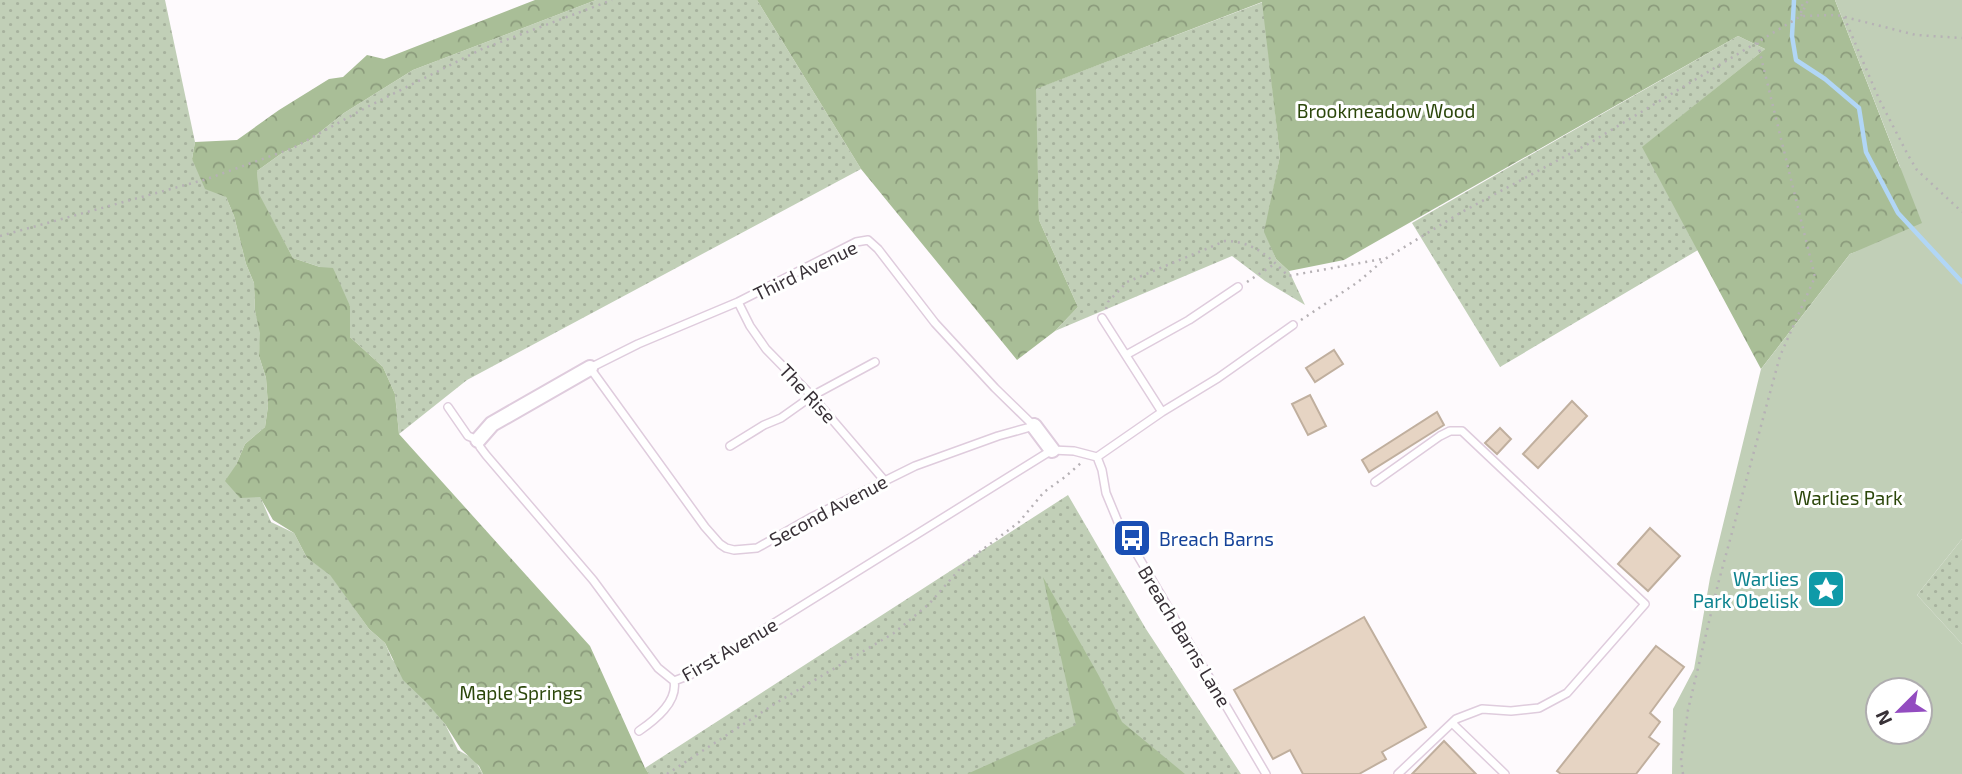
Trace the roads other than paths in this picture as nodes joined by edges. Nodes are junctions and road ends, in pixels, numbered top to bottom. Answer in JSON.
{"nodes":[{"id":1,"x":1238,"y":287,"type":"dead end"},
{"id":2,"x":738,"y":302,"type":"junction"},
{"id":3,"x":1102,"y":318,"type":"road end"},
{"id":4,"x":1293,"y":325,"type":"road end"},
{"id":5,"x":1126,"y":355,"type":"junction"},
{"id":6,"x":875,"y":362,"type":"dead end"},
{"id":7,"x":590,"y":368,"type":"junction"},
{"id":8,"x":812,"y":396,"type":"junction"},
{"id":9,"x":448,"y":407,"type":"dead end"},
{"id":10,"x":1162,"y":412,"type":"junction"},
{"id":11,"x":1034,"y":426,"type":"junction"},
{"id":12,"x":478,"y":440,"type":"junction"},
{"id":13,"x":730,"y":446,"type":"dead end"},
{"id":14,"x":1052,"y":450,"type":"junction"},
{"id":15,"x":1097,"y":457,"type":"junction"},
{"id":16,"x":884,"y":480,"type":"junction"},
{"id":17,"x":1374,"y":482,"type":"dead end"},
{"id":18,"x":674,"y":681,"type":"junction"},
{"id":19,"x":1452,"y":723,"type":"junction"},
{"id":20,"x":639,"y":731,"type":"dead end"},
{"id":21,"x":1266,"y":774,"type":"edge"},
{"id":22,"x":1398,"y":774,"type":"edge"},
{"id":23,"x":1504,"y":774,"type":"edge"}],
"edges":[{"from":1,"to":5,"type":"lane"},
{"from":2,"to":7,"type":"lane","name":"Third Avenue"},
{"from":2,"to":8,"type":"lane","name":"The Rise"},
{"from":2,"to":11,"type":"lane","name":"Third Avenue"},
{"from":3,"to":5,"type":"lane"},
{"from":4,"to":10,"type":"lane"},
{"from":5,"to":10,"type":"lane"},
{"from":6,"to":8,"type":"lane"},
{"from":7,"to":12,"type":"street"},
{"from":7,"to":16,"type":"lane","name":"Second Avenue"},
{"from":8,"to":13,"type":"lane"},
{"from":8,"to":16,"type":"lane","name":"The Rise"},
{"from":9,"to":12,"type":"lane","name":"First Avenue"},
{"from":10,"to":15,"type":"lane"},
{"from":11,"to":14,"type":"street"},
{"from":11,"to":16,"type":"lane","name":"Second Avenue"},
{"from":12,"to":18,"type":"lane","name":"First Avenue"},
{"from":14,"to":15,"type":"lane"},
{"from":14,"to":18,"type":"lane","name":"First Avenue"},
{"from":15,"to":21,"type":"lane","name":"Breach Barns Lane"},
{"from":17,"to":19,"type":"lane"},
{"from":18,"to":20,"type":"lane"},
{"from":19,"to":22,"type":"lane"},
{"from":19,"to":23,"type":"lane"}]}
